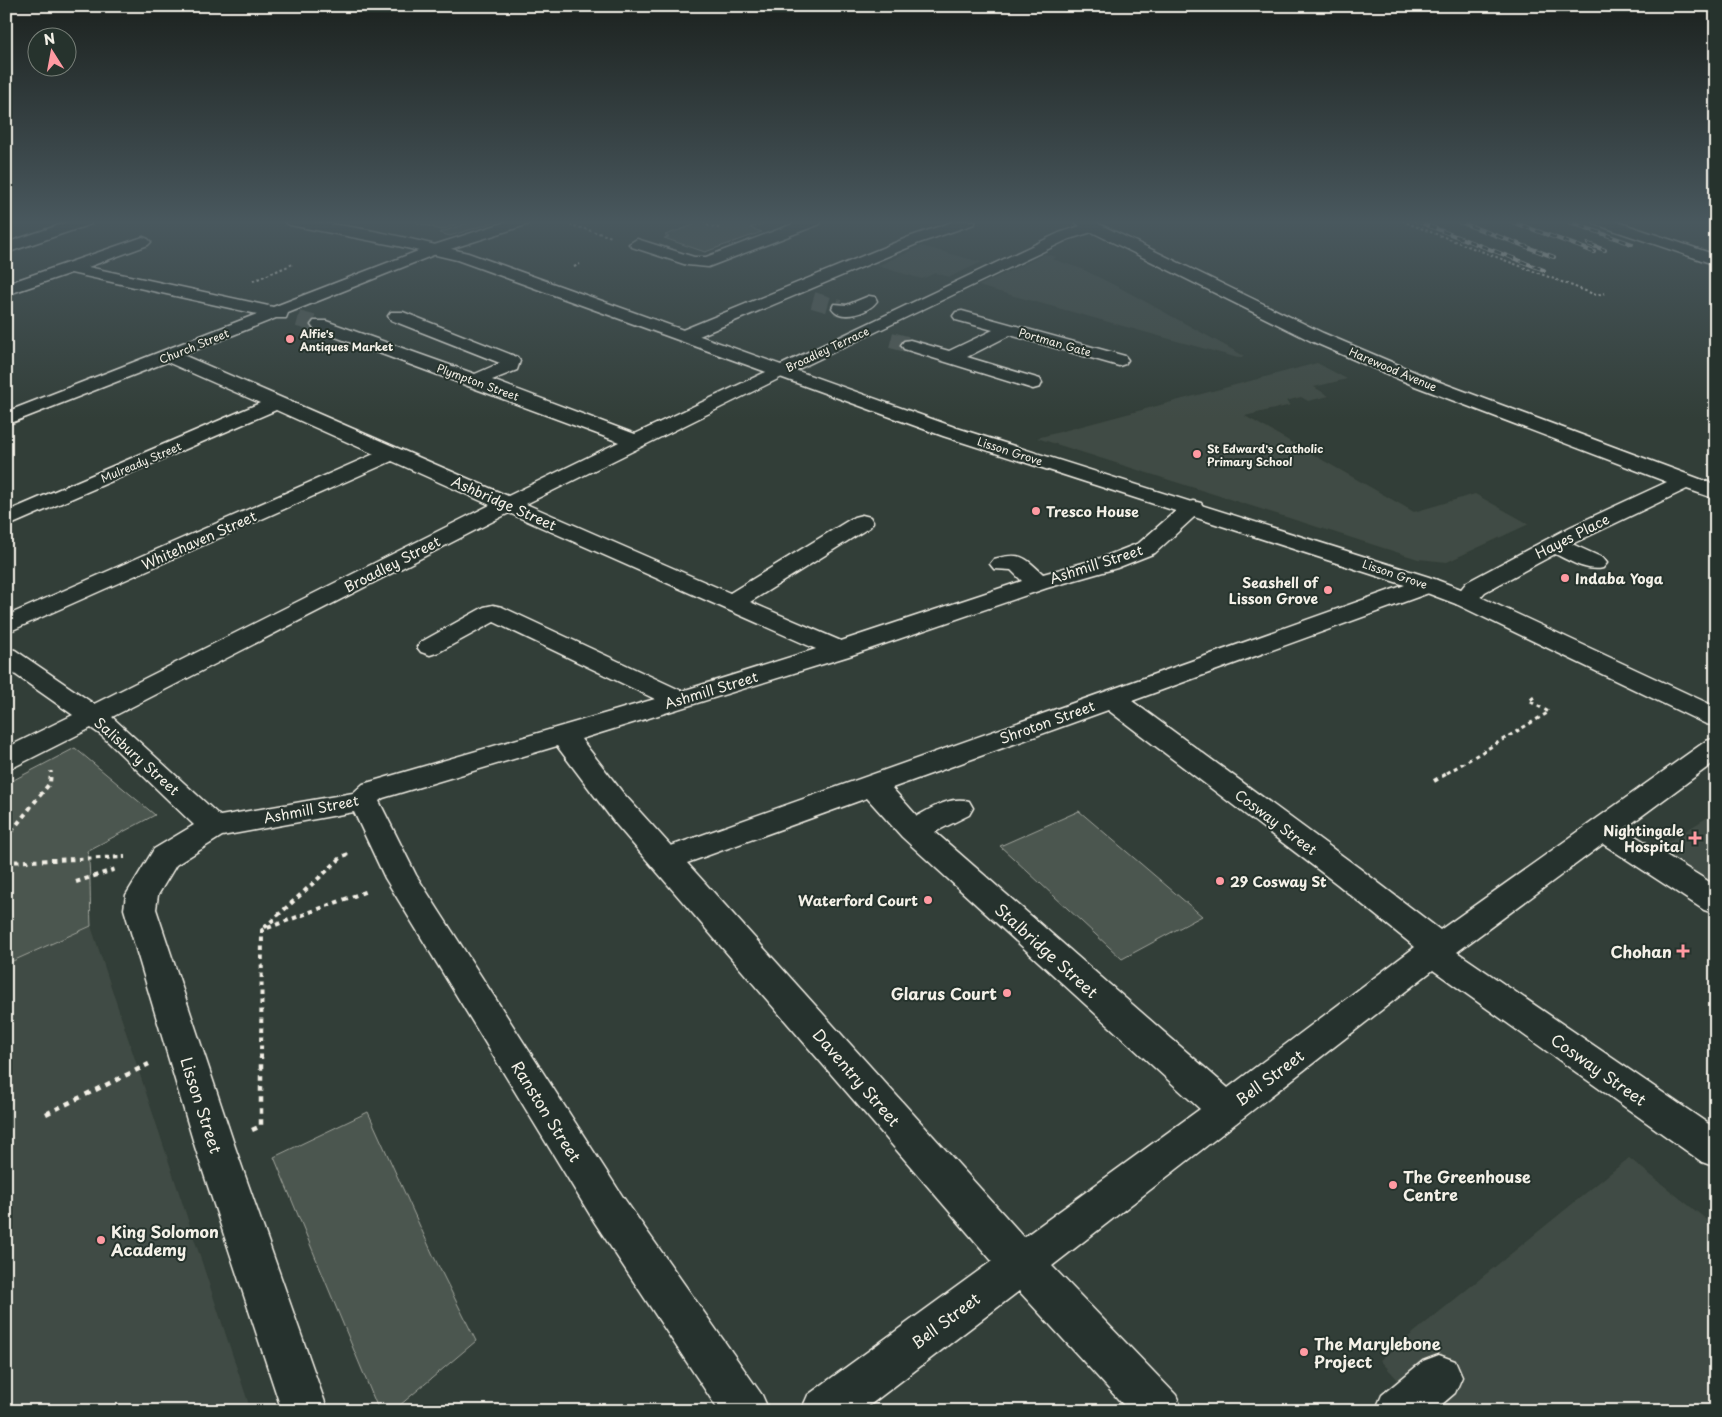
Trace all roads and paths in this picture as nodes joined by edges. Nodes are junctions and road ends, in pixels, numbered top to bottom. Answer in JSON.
{"nodes":[{"id":1,"x":159,"y":287,"type":"edge"},
{"id":2,"x":341,"y":287,"type":"edge"},
{"id":3,"x":548,"y":287,"type":"edge"},
{"id":4,"x":802,"y":287,"type":"tunnel mouth"},
{"id":5,"x":957,"y":287,"type":"edge"},
{"id":6,"x":1214,"y":287,"type":"edge"},
{"id":7,"x":1575,"y":287,"type":"edge"},
{"id":8,"x":788,"y":293,"type":"junction"},
{"id":9,"x":1605,"y":293,"type":"dead end"},
{"id":10,"x":813,"y":300,"type":"tunnel mouth"},
{"id":11,"x":869,"y":301,"type":"dead end"},
{"id":12,"x":922,"y":304,"type":"junction"},
{"id":13,"x":840,"y":308,"type":"tunnel mouth"},
{"id":14,"x":277,"y":313,"type":"junction"},
{"id":15,"x":397,"y":316,"type":"dead end"},
{"id":16,"x":298,"y":319,"type":"tunnel mouth"},
{"id":17,"x":320,"y":325,"type":"tunnel mouth"},
{"id":18,"x":1009,"y":330,"type":"junction"},
{"id":19,"x":865,"y":332,"type":"junction"},
{"id":20,"x":686,"y":336,"type":"junction"},
{"id":21,"x":884,"y":338,"type":"tunnel mouth"},
{"id":22,"x":910,"y":345,"type":"tunnel mouth"},
{"id":23,"x":168,"y":356,"type":"junction"},
{"id":24,"x":952,"y":357,"type":"junction"},
{"id":25,"x":1119,"y":360,"type":"dead end"},
{"id":26,"x":779,"y":371,"type":"junction"},
{"id":27,"x":475,"y":380,"type":"junction"},
{"id":28,"x":1033,"y":382,"type":"dead end"},
{"id":29,"x":276,"y":403,"type":"junction"},
{"id":30,"x":6,"y":419,"type":"edge"},
{"id":31,"x":636,"y":441,"type":"junction"},
{"id":32,"x":391,"y":454,"type":"junction"},
{"id":33,"x":1685,"y":482,"type":"junction"},
{"id":34,"x":1716,"y":493,"type":"edge"},
{"id":35,"x":508,"y":505,"type":"junction"},
{"id":36,"x":1193,"y":508,"type":"junction"},
{"id":37,"x":6,"y":520,"type":"edge"},
{"id":38,"x":862,"y":522,"type":"dead end"},
{"id":39,"x":1578,"y":532,"type":"junction"},
{"id":40,"x":1554,"y":545,"type":"junction"},
{"id":41,"x":1002,"y":564,"type":"dead end"},
{"id":42,"x":1038,"y":583,"type":"junction"},
{"id":43,"x":1428,"y":585,"type":"junction"},
{"id":44,"x":1465,"y":599,"type":"junction"},
{"id":45,"x":731,"y":603,"type":"junction"},
{"id":46,"x":6,"y":625,"type":"edge"},
{"id":47,"x":430,"y":647,"type":"dead end"},
{"id":48,"x":840,"y":650,"type":"junction"},
{"id":49,"x":6,"y":656,"type":"edge"},
{"id":50,"x":1534,"y":697,"type":"dead end"},
{"id":51,"x":1110,"y":699,"type":"junction"},
{"id":52,"x":680,"y":700,"type":"junction"},
{"id":53,"x":92,"y":716,"type":"junction"},
{"id":54,"x":1716,"y":718,"type":"edge"},
{"id":55,"x":60,"y":732,"type":"junction"},
{"id":56,"x":564,"y":735,"type":"junction"},
{"id":57,"x":1716,"y":747,"type":"edge"},
{"id":58,"x":6,"y":760,"type":"edge"},
{"id":59,"x":1434,"y":781,"type":"dead end"},
{"id":60,"x":872,"y":786,"type":"junction"},
{"id":61,"x":364,"y":801,"type":"junction"},
{"id":62,"x":958,"y":808,"type":"dead end"},
{"id":63,"x":214,"y":827,"type":"junction"},
{"id":64,"x":913,"y":830,"type":"junction"},
{"id":65,"x":1602,"y":830,"type":"junction"},
{"id":66,"x":6,"y":838,"type":"edge"},
{"id":67,"x":343,"y":856,"type":"dead end"},
{"id":68,"x":165,"y":857,"type":"junction"},
{"id":69,"x":666,"y":860,"type":"junction"},
{"id":70,"x":6,"y":862,"type":"edge"},
{"id":71,"x":401,"y":878,"type":"junction"},
{"id":72,"x":1716,"y":902,"type":"edge"},
{"id":73,"x":262,"y":930,"type":"junction"},
{"id":74,"x":1436,"y":950,"type":"junction"},
{"id":75,"x":184,"y":1048,"type":"junction"},
{"id":76,"x":1227,"y":1110,"type":"junction"},
{"id":77,"x":46,"y":1114,"type":"dead end"},
{"id":78,"x":215,"y":1147,"type":"junction"},
{"id":79,"x":1716,"y":1150,"type":"edge"},
{"id":80,"x":1021,"y":1262,"type":"junction"},
{"id":81,"x":305,"y":1411,"type":"edge"},
{"id":82,"x":746,"y":1411,"type":"edge"},
{"id":83,"x":824,"y":1411,"type":"edge"},
{"id":84,"x":1160,"y":1411,"type":"edge"}],
"edges":[{"from":1,"to":14,"type":"street"},
{"from":2,"to":14,"type":"street","name":"Church Street"},
{"from":3,"to":20,"type":"street","name":"Lisson Grove"},
{"from":4,"to":8,"type":"street"},
{"from":5,"to":12,"type":"street","name":"Broadley Terrace"},
{"from":6,"to":33,"type":"street","name":"Harewood Avenue"},
{"from":7,"to":9,"type":"path"},
{"from":8,"to":10,"type":"street"},
{"from":8,"to":20,"type":"street"},
{"from":11,"to":13,"type":"street"},
{"from":12,"to":18,"type":"street","name":"Portman Gate"},
{"from":12,"to":19,"type":"street","name":"Broadley Terrace"},
{"from":14,"to":16,"type":"street"},
{"from":14,"to":23,"type":"street","name":"Church Street"},
{"from":15,"to":27,"type":"street"},
{"from":17,"to":27,"type":"street","name":"Plympton Street"},
{"from":18,"to":24,"type":"street"},
{"from":18,"to":25,"type":"street","name":"Portman Gate"},
{"from":19,"to":21,"type":"street"},
{"from":19,"to":26,"type":"street","name":"Broadley Terrace"},
{"from":20,"to":26,"type":"street","name":"Lisson Grove"},
{"from":22,"to":24,"type":"street"},
{"from":23,"to":29,"type":"street","name":"Ashbridge Street"},
{"from":23,"to":30,"type":"street","name":"Church Street"},
{"from":24,"to":28,"type":"street"},
{"from":26,"to":31,"type":"street","name":"Broadley Street"},
{"from":26,"to":36,"type":"street","name":"Lisson Grove"},
{"from":27,"to":31,"type":"street","name":"Plympton Street"},
{"from":29,"to":32,"type":"street","name":"Ashbridge Street"},
{"from":29,"to":37,"type":"street","name":"Mulready Street"},
{"from":31,"to":35,"type":"street","name":"Broadley Street"},
{"from":32,"to":35,"type":"street","name":"Ashbridge Street"},
{"from":32,"to":46,"type":"street","name":"Whitehaven Street"},
{"from":33,"to":34,"type":"street","name":"Harewood Avenue"},
{"from":33,"to":39,"type":"street","name":"Hayes Place"},
{"from":35,"to":45,"type":"street","name":"Ashbridge Street"},
{"from":35,"to":53,"type":"street","name":"Broadley Street"},
{"from":36,"to":42,"type":"street","name":"Ashmill Street"},
{"from":36,"to":43,"type":"street","name":"Lisson Grove"},
{"from":38,"to":45,"type":"street"},
{"from":39,"to":40,"type":"street","name":"Hayes Place"},
{"from":39,"to":40,"type":"street"},
{"from":40,"to":44,"type":"street","name":"Hayes Place"},
{"from":41,"to":42,"type":"street"},
{"from":42,"to":48,"type":"street","name":"Ashmill Street"},
{"from":43,"to":44,"type":"street","name":"Lisson Grove"},
{"from":43,"to":51,"type":"street","name":"Shroton Street"},
{"from":44,"to":54,"type":"street","name":"Lisson Grove"},
{"from":45,"to":48,"type":"street","name":"Ashbridge Street"},
{"from":47,"to":52,"type":"street"},
{"from":48,"to":52,"type":"street","name":"Ashmill Street"},
{"from":49,"to":53,"type":"street","name":"Salisbury Street"},
{"from":50,"to":59,"type":"path"},
{"from":51,"to":60,"type":"street","name":"Shroton Street"},
{"from":51,"to":74,"type":"street","name":"Cosway Street"},
{"from":52,"to":56,"type":"street","name":"Ashmill Street"},
{"from":53,"to":55,"type":"street","name":"Broadley Street"},
{"from":53,"to":63,"type":"street","name":"Salisbury Street"},
{"from":55,"to":58,"type":"street","name":"Broadley Street"},
{"from":55,"to":66,"type":"path"},
{"from":56,"to":61,"type":"street","name":"Ashmill Street"},
{"from":56,"to":69,"type":"street","name":"Daventry Street"},
{"from":57,"to":65,"type":"street","name":"Bell Street"},
{"from":60,"to":64,"type":"street","name":"Stalbridge Street"},
{"from":60,"to":69,"type":"street","name":"Shroton Street"},
{"from":61,"to":63,"type":"street","name":"Ashmill Street"},
{"from":61,"to":71,"type":"street","name":"Ranston Street"},
{"from":62,"to":64,"type":"street"},
{"from":63,"to":68,"type":"street","name":"Lisson Street"},
{"from":64,"to":76,"type":"street","name":"Stalbridge Street"},
{"from":65,"to":72,"type":"street"},
{"from":65,"to":74,"type":"street","name":"Bell Street"},
{"from":67,"to":73,"type":"path"},
{"from":68,"to":70,"type":"path"},
{"from":68,"to":75,"type":"street","name":"Lisson Street"},
{"from":69,"to":80,"type":"street","name":"Daventry Street"},
{"from":71,"to":73,"type":"path"},
{"from":71,"to":82,"type":"street","name":"Ranston Street"},
{"from":73,"to":78,"type":"path"},
{"from":74,"to":76,"type":"street","name":"Bell Street"},
{"from":74,"to":79,"type":"street","name":"Cosway Street"},
{"from":75,"to":77,"type":"path"},
{"from":75,"to":78,"type":"street","name":"Lisson Street"},
{"from":76,"to":80,"type":"street","name":"Bell Street"},
{"from":78,"to":81,"type":"street","name":"Lisson Street"},
{"from":80,"to":83,"type":"street","name":"Bell Street"},
{"from":80,"to":84,"type":"street","name":"Daventry Street"}]}
